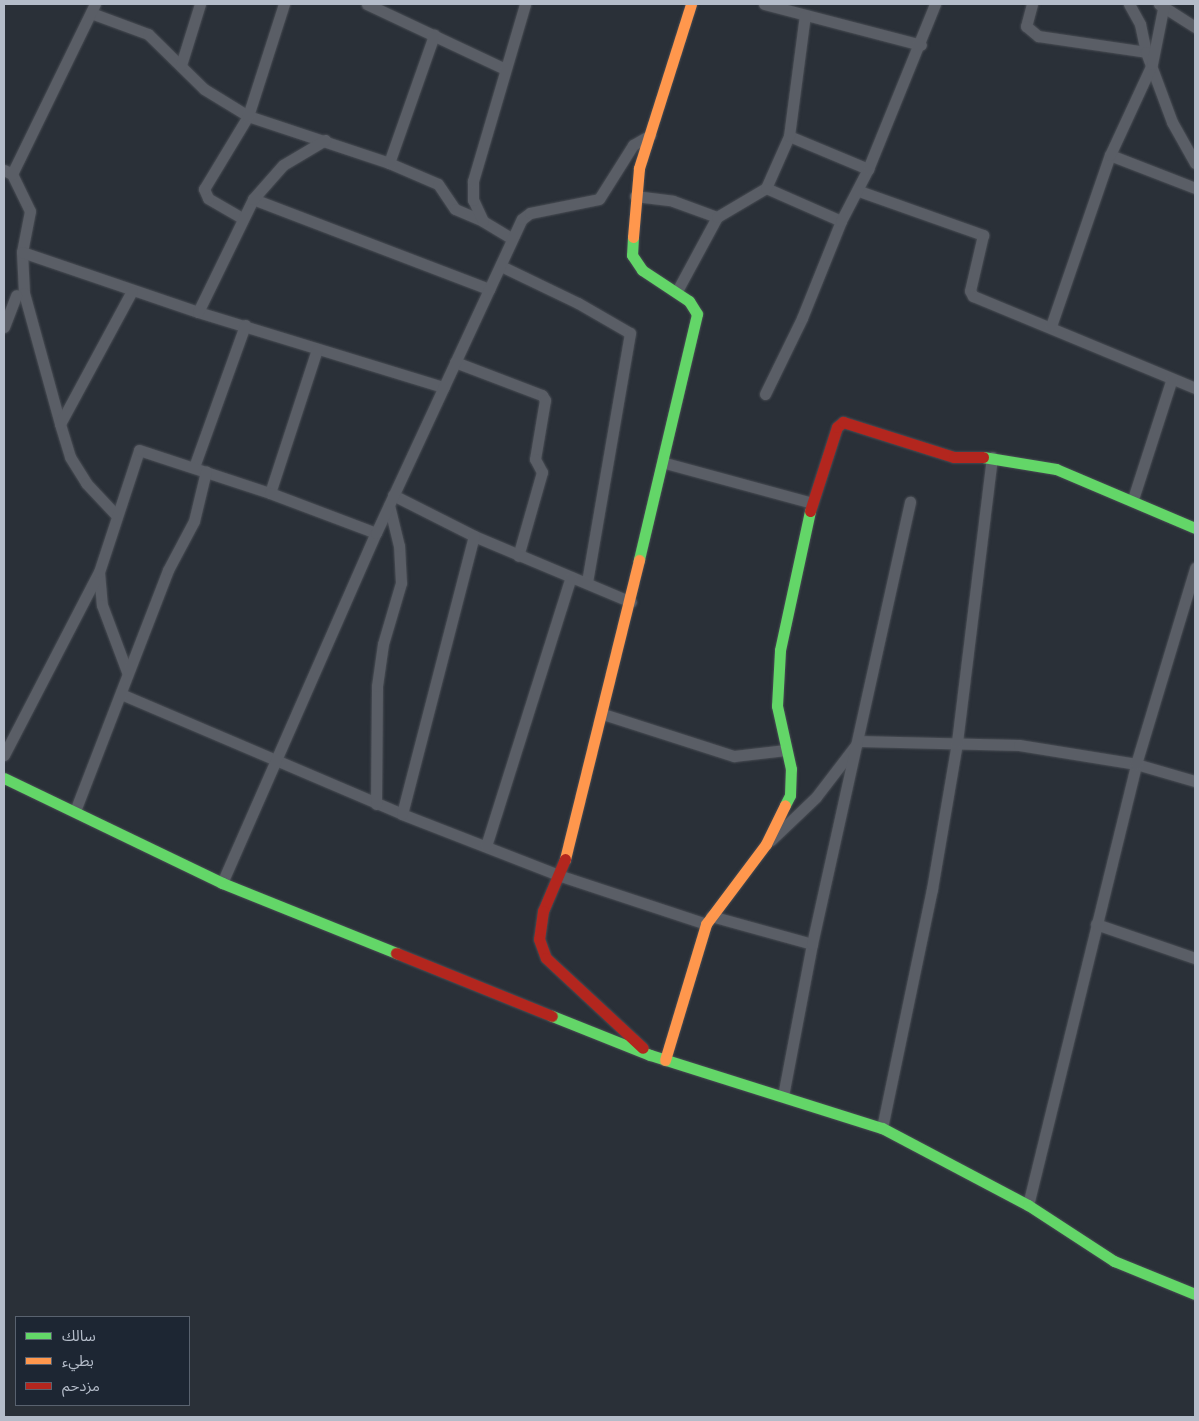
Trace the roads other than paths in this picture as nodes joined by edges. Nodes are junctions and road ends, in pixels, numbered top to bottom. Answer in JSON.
{"nodes":[{"id":1,"x":200,"y":4,"type":"edge"},
{"id":2,"x":284,"y":4,"type":"edge"},
{"id":3,"x":367,"y":4,"type":"edge"},
{"id":4,"x":525,"y":4,"type":"edge"},
{"id":5,"x":691,"y":4,"type":"edge"},
{"id":6,"x":764,"y":4,"type":"edge"},
{"id":7,"x":935,"y":4,"type":"edge"},
{"id":8,"x":1032,"y":4,"type":"edge"},
{"id":9,"x":1129,"y":4,"type":"edge"},
{"id":10,"x":1162,"y":6,"type":"edge"},
{"id":11,"x":93,"y":8,"type":"edge"},
{"id":12,"x":805,"y":15,"type":"junction"},
{"id":13,"x":1195,"y":27,"type":"edge"},
{"id":14,"x":434,"y":35,"type":"junction"},
{"id":15,"x":921,"y":45,"type":"junction"},
{"id":16,"x":1146,"y":52,"type":"junction"},
{"id":17,"x":181,"y":64,"type":"junction"},
{"id":18,"x":1152,"y":64,"type":"junction"},
{"id":19,"x":503,"y":68,"type":"junction"},
{"id":20,"x":248,"y":116,"type":"junction"},
{"id":21,"x":650,"y":135,"type":"junction"},
{"id":22,"x":789,"y":136,"type":"junction"},
{"id":23,"x":325,"y":140,"type":"junction"},
{"id":24,"x":1110,"y":155,"type":"junction"},
{"id":25,"x":389,"y":163,"type":"junction"},
{"id":26,"x":1195,"y":163,"type":"edge"},
{"id":27,"x":868,"y":169,"type":"junction"},
{"id":28,"x":8,"y":172,"type":"edge"},
{"id":29,"x":766,"y":188,"type":"junction"},
{"id":30,"x":1195,"y":188,"type":"edge"},
{"id":31,"x":858,"y":191,"type":"junction"},
{"id":32,"x":635,"y":196,"type":"junction"},
{"id":33,"x":253,"y":200,"type":"junction"},
{"id":34,"x":717,"y":217,"type":"junction"},
{"id":35,"x":242,"y":218,"type":"junction"},
{"id":36,"x":483,"y":221,"type":"junction"},
{"id":37,"x":841,"y":221,"type":"junction"},
{"id":38,"x":511,"y":238,"type":"junction"},
{"id":39,"x":22,"y":252,"type":"junction"},
{"id":40,"x":500,"y":266,"type":"junction"},
{"id":41,"x":489,"y":289,"type":"junction"},
{"id":42,"x":132,"y":291,"type":"junction"},
{"id":43,"x":678,"y":291,"type":"junction"},
{"id":44,"x":20,"y":294,"type":"junction"},
{"id":45,"x":4,"y":295,"type":"edge"},
{"id":46,"x":198,"y":312,"type":"junction"},
{"id":47,"x":245,"y":325,"type":"junction"},
{"id":48,"x":1051,"y":326,"type":"junction"},
{"id":49,"x":4,"y":327,"type":"edge"},
{"id":50,"x":317,"y":349,"type":"junction"},
{"id":51,"x":455,"y":362,"type":"junction"},
{"id":52,"x":1171,"y":381,"type":"junction"},
{"id":53,"x":444,"y":387,"type":"junction"},
{"id":54,"x":1195,"y":388,"type":"edge"},
{"id":55,"x":764,"y":394,"type":"dead end"},
{"id":56,"x":60,"y":424,"type":"junction"},
{"id":57,"x":992,"y":457,"type":"junction"},
{"id":58,"x":665,"y":464,"type":"junction"},
{"id":59,"x":194,"y":467,"type":"junction"},
{"id":60,"x":206,"y":471,"type":"junction"},
{"id":61,"x":270,"y":492,"type":"junction"},
{"id":62,"x":1133,"y":499,"type":"junction"},
{"id":63,"x":391,"y":500,"type":"junction"},
{"id":64,"x":812,"y":502,"type":"junction"},
{"id":65,"x":910,"y":502,"type":"dead end"},
{"id":66,"x":116,"y":515,"type":"junction"},
{"id":67,"x":1195,"y":528,"type":"edge"},
{"id":68,"x":376,"y":533,"type":"junction"},
{"id":69,"x":474,"y":536,"type":"junction"},
{"id":70,"x":518,"y":556,"type":"junction"},
{"id":71,"x":1195,"y":568,"type":"edge"},
{"id":72,"x":99,"y":572,"type":"junction"},
{"id":73,"x":571,"y":577,"type":"junction"},
{"id":74,"x":587,"y":582,"type":"junction"},
{"id":75,"x":630,"y":602,"type":"junction"},
{"id":76,"x":127,"y":672,"type":"junction"},
{"id":77,"x":121,"y":694,"type":"junction"},
{"id":78,"x":603,"y":714,"type":"junction"},
{"id":79,"x":859,"y":741,"type":"junction"},
{"id":80,"x":957,"y":742,"type":"junction"},
{"id":81,"x":786,"y":750,"type":"junction"},
{"id":82,"x":4,"y":755,"type":"edge"},
{"id":83,"x":272,"y":761,"type":"junction"},
{"id":84,"x":1136,"y":764,"type":"junction"},
{"id":85,"x":4,"y":778,"type":"edge"},
{"id":86,"x":1195,"y":781,"type":"edge"},
{"id":87,"x":376,"y":804,"type":"junction"},
{"id":88,"x":75,"y":811,"type":"junction"},
{"id":89,"x":402,"y":814,"type":"junction"},
{"id":90,"x":766,"y":844,"type":"junction"},
{"id":91,"x":486,"y":846,"type":"junction"},
{"id":92,"x":561,"y":876,"type":"junction"},
{"id":93,"x":222,"y":882,"type":"junction"},
{"id":94,"x":708,"y":920,"type":"junction"},
{"id":95,"x":1096,"y":924,"type":"junction"},
{"id":96,"x":812,"y":944,"type":"junction"},
{"id":97,"x":1195,"y":958,"type":"edge"},
{"id":98,"x":650,"y":1055,"type":"junction"},
{"id":99,"x":665,"y":1060,"type":"junction"},
{"id":100,"x":783,"y":1096,"type":"junction"},
{"id":101,"x":882,"y":1128,"type":"junction"},
{"id":102,"x":1028,"y":1205,"type":"junction"},
{"id":103,"x":1195,"y":1294,"type":"edge"}],
"edges":[{"from":1,"to":17,"type":"street"},
{"from":2,"to":20,"type":"street"},
{"from":3,"to":14,"type":"street"},
{"from":4,"to":19,"type":"street"},
{"from":5,"to":21,"type":"street"},
{"from":6,"to":12,"type":"street"},
{"from":7,"to":15,"type":"street"},
{"from":8,"to":16,"type":"street"},
{"from":9,"to":16,"type":"street"},
{"from":10,"to":13,"type":"street"},
{"from":10,"to":18,"type":"street"},
{"from":11,"to":17,"type":"street"},
{"from":11,"to":28,"type":"street"},
{"from":12,"to":15,"type":"street"},
{"from":12,"to":22,"type":"street"},
{"from":14,"to":19,"type":"street"},
{"from":14,"to":25,"type":"street"},
{"from":15,"to":27,"type":"street"},
{"from":16,"to":18,"type":"street"},
{"from":17,"to":20,"type":"street"},
{"from":18,"to":24,"type":"street"},
{"from":18,"to":26,"type":"street"},
{"from":19,"to":36,"type":"street"},
{"from":20,"to":23,"type":"street"},
{"from":20,"to":35,"type":"street"},
{"from":21,"to":32,"type":"street"},
{"from":21,"to":38,"type":"street"},
{"from":22,"to":27,"type":"street"},
{"from":22,"to":29,"type":"street"},
{"from":23,"to":25,"type":"street"},
{"from":23,"to":33,"type":"street"},
{"from":24,"to":30,"type":"street"},
{"from":24,"to":48,"type":"street"},
{"from":25,"to":36,"type":"street"},
{"from":27,"to":31,"type":"street"},
{"from":28,"to":39,"type":"street"},
{"from":29,"to":34,"type":"street"},
{"from":29,"to":37,"type":"street"},
{"from":31,"to":37,"type":"street"},
{"from":31,"to":48,"type":"street"},
{"from":32,"to":34,"type":"street"},
{"from":32,"to":43,"type":"street"},
{"from":33,"to":35,"type":"street"},
{"from":33,"to":41,"type":"street"},
{"from":34,"to":43,"type":"street"},
{"from":35,"to":46,"type":"street"},
{"from":36,"to":38,"type":"street"},
{"from":37,"to":55,"type":"street"},
{"from":38,"to":40,"type":"street"},
{"from":39,"to":42,"type":"street"},
{"from":39,"to":44,"type":"street"},
{"from":40,"to":41,"type":"street"},
{"from":40,"to":74,"type":"street"},
{"from":41,"to":51,"type":"street"},
{"from":42,"to":46,"type":"street"},
{"from":42,"to":56,"type":"street"},
{"from":43,"to":58,"type":"street"},
{"from":44,"to":45,"type":"street"},
{"from":44,"to":49,"type":"street"},
{"from":44,"to":56,"type":"street"},
{"from":46,"to":47,"type":"street"},
{"from":47,"to":50,"type":"street"},
{"from":47,"to":59,"type":"street"},
{"from":48,"to":52,"type":"street"},
{"from":50,"to":53,"type":"street"},
{"from":50,"to":61,"type":"street"},
{"from":51,"to":53,"type":"street"},
{"from":51,"to":70,"type":"street"},
{"from":52,"to":54,"type":"street"},
{"from":52,"to":62,"type":"street"},
{"from":53,"to":63,"type":"street"},
{"from":56,"to":66,"type":"street"},
{"from":57,"to":62,"type":"street"},
{"from":57,"to":64,"type":"street"},
{"from":57,"to":80,"type":"street"},
{"from":58,"to":64,"type":"street"},
{"from":58,"to":75,"type":"street"},
{"from":59,"to":60,"type":"street"},
{"from":59,"to":66,"type":"street"},
{"from":60,"to":61,"type":"street"},
{"from":60,"to":76,"type":"street"},
{"from":61,"to":68,"type":"street"},
{"from":62,"to":67,"type":"street"},
{"from":63,"to":68,"type":"street"},
{"from":63,"to":69,"type":"street"},
{"from":63,"to":87,"type":"street"},
{"from":64,"to":81,"type":"street"},
{"from":65,"to":79,"type":"street"},
{"from":66,"to":72,"type":"street"},
{"from":68,"to":83,"type":"street"},
{"from":69,"to":70,"type":"street"},
{"from":69,"to":89,"type":"street"},
{"from":70,"to":73,"type":"street"},
{"from":71,"to":84,"type":"street"},
{"from":72,"to":76,"type":"street"},
{"from":72,"to":82,"type":"street"},
{"from":73,"to":74,"type":"street"},
{"from":73,"to":91,"type":"street"},
{"from":74,"to":75,"type":"street"},
{"from":75,"to":78,"type":"street"},
{"from":76,"to":77,"type":"street"},
{"from":77,"to":83,"type":"street"},
{"from":77,"to":88,"type":"street"},
{"from":78,"to":81,"type":"street"},
{"from":78,"to":92,"type":"street"},
{"from":79,"to":80,"type":"street"},
{"from":79,"to":90,"type":"street"},
{"from":79,"to":96,"type":"street"},
{"from":80,"to":84,"type":"street"},
{"from":80,"to":101,"type":"street"},
{"from":81,"to":90,"type":"street"},
{"from":83,"to":87,"type":"street"},
{"from":83,"to":93,"type":"street"},
{"from":84,"to":86,"type":"street"},
{"from":84,"to":95,"type":"street"},
{"from":85,"to":88,"type":"street"},
{"from":87,"to":89,"type":"street"},
{"from":88,"to":93,"type":"street"},
{"from":89,"to":91,"type":"street"},
{"from":90,"to":94,"type":"street"},
{"from":91,"to":92,"type":"street"},
{"from":92,"to":94,"type":"street"},
{"from":92,"to":98,"type":"street"},
{"from":93,"to":98,"type":"street"},
{"from":94,"to":96,"type":"street"},
{"from":94,"to":99,"type":"street"},
{"from":95,"to":97,"type":"street"},
{"from":95,"to":102,"type":"street"},
{"from":96,"to":100,"type":"street"},
{"from":98,"to":99,"type":"street"},
{"from":99,"to":100,"type":"street"},
{"from":100,"to":101,"type":"street"},
{"from":101,"to":102,"type":"street"},
{"from":102,"to":103,"type":"street"}]}
